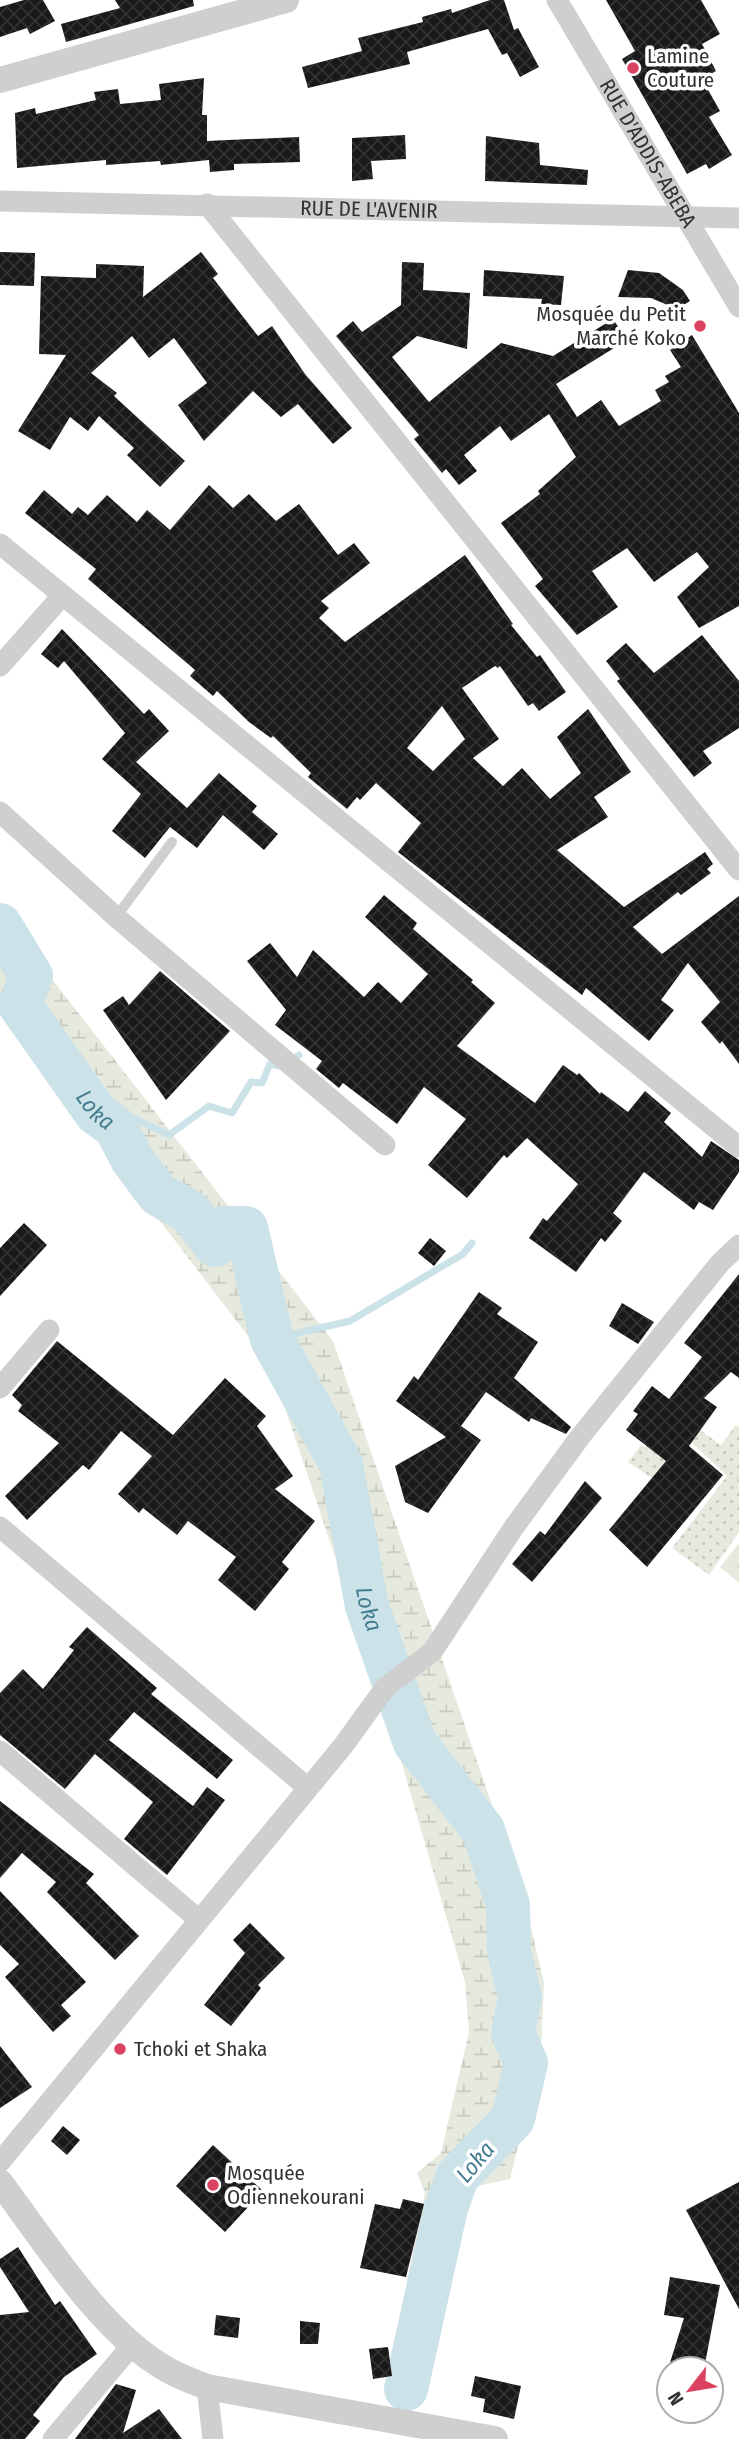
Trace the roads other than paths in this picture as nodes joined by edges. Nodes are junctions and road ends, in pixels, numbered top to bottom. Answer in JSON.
{"nodes":[{"id":1,"x":286,"y":0,"type":"edge"},
{"id":2,"x":557,"y":0,"type":"edge"},
{"id":3,"x":235,"y":6,"type":"edge"},
{"id":4,"x":0,"y":80,"type":"edge"},
{"id":5,"x":0,"y":201,"type":"edge"},
{"id":6,"x":207,"y":204,"type":"junction"},
{"id":7,"x":687,"y":216,"type":"junction"},
{"id":8,"x":739,"y":218,"type":"edge"},
{"id":9,"x":739,"y":307,"type":"edge"},
{"id":10,"x":0,"y":544,"type":"edge"},
{"id":11,"x":61,"y":597,"type":"junction"},
{"id":12,"x":0,"y":666,"type":"edge"},
{"id":13,"x":0,"y":812,"type":"edge"},
{"id":14,"x":172,"y":842,"type":"dead end"},
{"id":15,"x":739,"y":870,"type":"edge"},
{"id":16,"x":116,"y":918,"type":"junction"},
{"id":17,"x":385,"y":1145,"type":"dead end"},
{"id":18,"x":739,"y":1147,"type":"edge"},
{"id":19,"x":739,"y":1245,"type":"edge"},
{"id":20,"x":49,"y":1330,"type":"dead end"},
{"id":21,"x":0,"y":1388,"type":"edge"},
{"id":22,"x":0,"y":1527,"type":"edge"},
{"id":23,"x":0,"y":1751,"type":"edge"},
{"id":24,"x":308,"y":1788,"type":"junction"},
{"id":25,"x":198,"y":1919,"type":"junction"},
{"id":26,"x":1,"y":2179,"type":"edge"},
{"id":27,"x":132,"y":2345,"type":"junction"},
{"id":28,"x":207,"y":2387,"type":"junction"},
{"id":29,"x":53,"y":2439,"type":"edge"},
{"id":30,"x":213,"y":2439,"type":"edge"},
{"id":31,"x":495,"y":2439,"type":"edge"}],
"edges":[{"from":1,"to":3,"type":"street"},
{"from":2,"to":7,"type":"street","name":"RUE D'ADDIS-ABEBA"},
{"from":3,"to":4,"type":"street"},
{"from":5,"to":6,"type":"street","name":"RUE DE L'AVENIR"},
{"from":6,"to":7,"type":"street","name":"RUE DE L'AVENIR"},
{"from":6,"to":15,"type":"street"},
{"from":7,"to":8,"type":"street","name":"RUE DE L'AVENIR"},
{"from":7,"to":9,"type":"street","name":"RUE D'ADDIS-ABEBA"},
{"from":10,"to":11,"type":"street"},
{"from":11,"to":12,"type":"street"},
{"from":11,"to":18,"type":"street"},
{"from":13,"to":16,"type":"street"},
{"from":14,"to":16,"type":"lane"},
{"from":16,"to":17,"type":"street"},
{"from":19,"to":24,"type":"street"},
{"from":20,"to":21,"type":"street"},
{"from":22,"to":24,"type":"street"},
{"from":23,"to":25,"type":"street"},
{"from":24,"to":25,"type":"street"},
{"from":25,"to":26,"type":"street"},
{"from":26,"to":27,"type":"street"},
{"from":27,"to":28,"type":"street"},
{"from":27,"to":29,"type":"street"},
{"from":28,"to":30,"type":"street"},
{"from":28,"to":31,"type":"street"}]}
